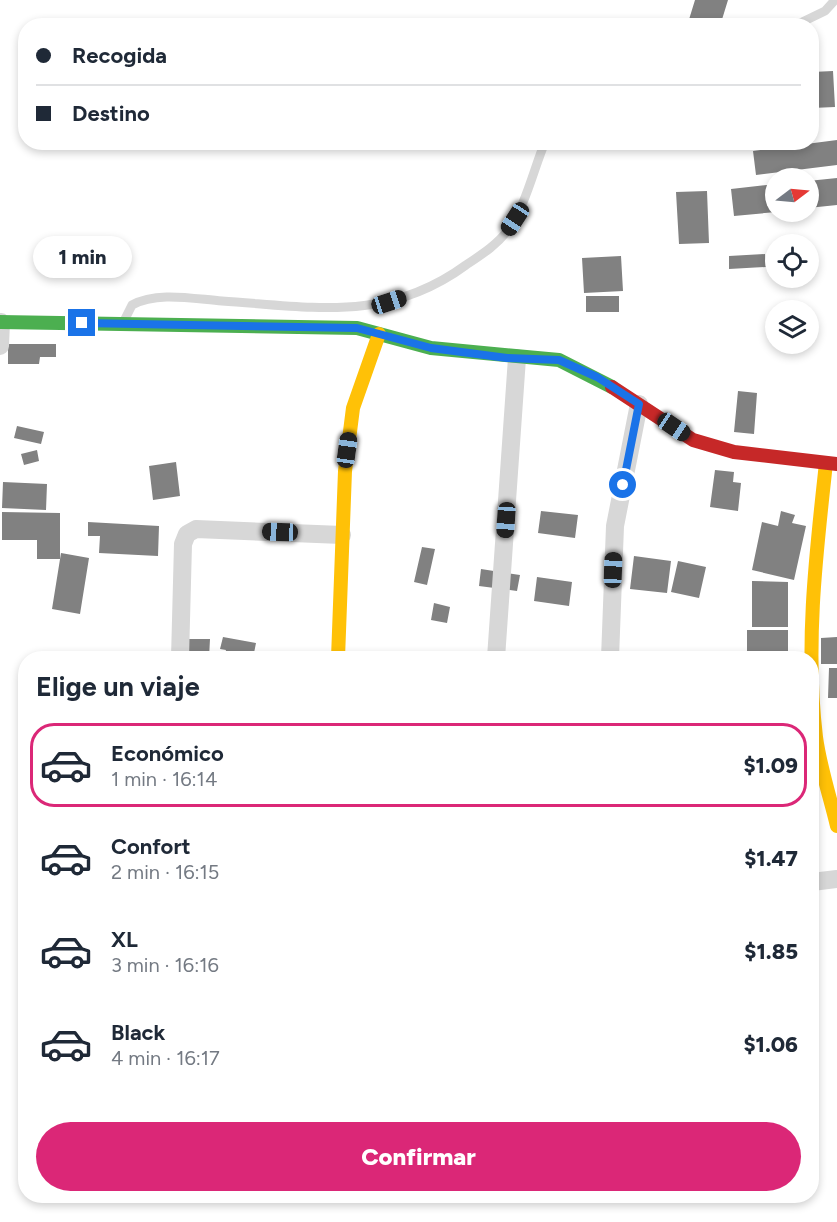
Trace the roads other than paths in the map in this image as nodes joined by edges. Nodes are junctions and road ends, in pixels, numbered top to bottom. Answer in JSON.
{"nodes":[{"id":1,"x":835,"y":0,"type":"edge"},
{"id":2,"x":811,"y":18,"type":"edge"},
{"id":3,"x":542,"y":150,"type":"edge"},
{"id":4,"x":0,"y":322,"type":"edge"},
{"id":5,"x":123,"y":323,"type":"junction"},
{"id":6,"x":379,"y":334,"type":"junction"},
{"id":7,"x":0,"y":346,"type":"edge"},
{"id":8,"x":517,"y":358,"type":"junction"},
{"id":9,"x":639,"y":404,"type":"junction"},
{"id":10,"x":832,"y":463,"type":"edge"},
{"id":11,"x":342,"y":535,"type":"junction"},
{"id":12,"x":180,"y":651,"type":"edge"},
{"id":13,"x":338,"y":651,"type":"edge"},
{"id":14,"x":496,"y":651,"type":"edge"},
{"id":15,"x":610,"y":651,"type":"edge"},
{"id":16,"x":813,"y":651,"type":"edge"},
{"id":17,"x":819,"y":750,"type":"edge"},
{"id":18,"x":824,"y":772,"type":"edge"},
{"id":19,"x":837,"y":826,"type":"edge"},
{"id":20,"x":837,"y":879,"type":"edge"},
{"id":21,"x":819,"y":881,"type":"edge"}],
"edges":[{"from":1,"to":2,"type":"lane"},
{"from":3,"to":5,"type":"lane"},
{"from":4,"to":5,"type":"street"},
{"from":4,"to":7,"type":"street"},
{"from":5,"to":6,"type":"street"},
{"from":6,"to":8,"type":"street"},
{"from":6,"to":11,"type":"street"},
{"from":8,"to":9,"type":"street"},
{"from":8,"to":14,"type":"street"},
{"from":9,"to":10,"type":"street"},
{"from":9,"to":15,"type":"street"},
{"from":10,"to":16,"type":"street"},
{"from":11,"to":12,"type":"street"},
{"from":11,"to":13,"type":"street"},
{"from":17,"to":18,"type":"street"},
{"from":18,"to":19,"type":"street"},
{"from":20,"to":21,"type":"street"}]}
